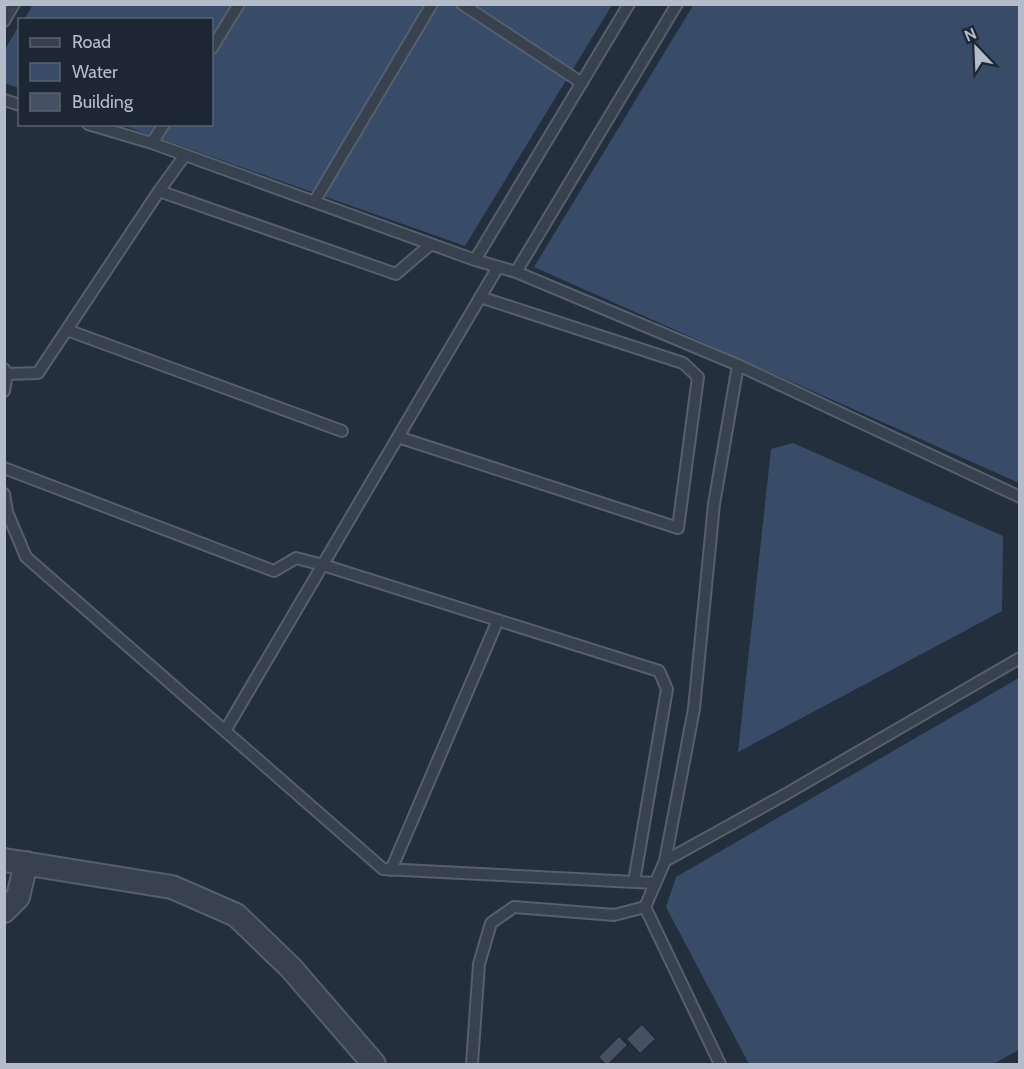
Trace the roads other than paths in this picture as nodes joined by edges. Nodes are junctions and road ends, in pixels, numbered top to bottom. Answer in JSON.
{"nodes":[{"id":1,"x":14,"y":4,"type":"edge"},
{"id":2,"x":239,"y":4,"type":"edge"},
{"id":3,"x":432,"y":4,"type":"edge"},
{"id":4,"x":462,"y":4,"type":"edge"},
{"id":5,"x":629,"y":4,"type":"edge"},
{"id":6,"x":677,"y":4,"type":"edge"},
{"id":7,"x":4,"y":21,"type":"edge"},
{"id":8,"x":213,"y":46,"type":"edge"},
{"id":9,"x":582,"y":83,"type":"junction"},
{"id":10,"x":95,"y":126,"type":"edge"},
{"id":11,"x":163,"y":126,"type":"edge"},
{"id":12,"x":152,"y":143,"type":"junction"},
{"id":13,"x":185,"y":155,"type":"junction"},
{"id":14,"x":159,"y":191,"type":"junction"},
{"id":15,"x":314,"y":202,"type":"junction"},
{"id":16,"x":431,"y":244,"type":"junction"},
{"id":17,"x":475,"y":260,"type":"junction"},
{"id":18,"x":498,"y":267,"type":"junction"},
{"id":19,"x":516,"y":272,"type":"junction"},
{"id":20,"x":480,"y":297,"type":"junction"},
{"id":21,"x":67,"y":330,"type":"junction"},
{"id":22,"x":738,"y":364,"type":"junction"},
{"id":23,"x":6,"y":372,"type":"edge"},
{"id":24,"x":4,"y":391,"type":"edge"},
{"id":25,"x":342,"y":431,"type":"dead end"},
{"id":26,"x":398,"y":437,"type":"junction"},
{"id":27,"x":4,"y":468,"type":"edge"},
{"id":28,"x":4,"y":494,"type":"edge"},
{"id":29,"x":1020,"y":496,"type":"edge"},
{"id":30,"x":323,"y":565,"type":"junction"},
{"id":31,"x":498,"y":620,"type":"junction"},
{"id":32,"x":1020,"y":658,"type":"edge"},
{"id":33,"x":225,"y":731,"type":"junction"},
{"id":34,"x":665,"y":861,"type":"junction"},
{"id":35,"x":15,"y":862,"type":"edge"},
{"id":36,"x":391,"y":870,"type":"junction"},
{"id":37,"x":634,"y":882,"type":"junction"},
{"id":38,"x":655,"y":883,"type":"junction"},
{"id":39,"x":645,"y":907,"type":"junction"},
{"id":40,"x":4,"y":911,"type":"edge"},
{"id":41,"x":374,"y":1065,"type":"edge"},
{"id":42,"x":472,"y":1065,"type":"edge"},
{"id":43,"x":720,"y":1065,"type":"edge"}],
"edges":[{"from":1,"to":7,"type":"lane"},
{"from":2,"to":8,"type":"lane"},
{"from":3,"to":15,"type":"lane"},
{"from":4,"to":9,"type":"lane"},
{"from":5,"to":9,"type":"lane"},
{"from":6,"to":19,"type":"lane"},
{"from":9,"to":17,"type":"lane"},
{"from":10,"to":12,"type":"lane"},
{"from":11,"to":12,"type":"lane"},
{"from":12,"to":13,"type":"lane"},
{"from":13,"to":14,"type":"lane"},
{"from":13,"to":15,"type":"lane"},
{"from":14,"to":16,"type":"lane"},
{"from":14,"to":21,"type":"lane"},
{"from":15,"to":16,"type":"lane"},
{"from":16,"to":17,"type":"lane"},
{"from":17,"to":18,"type":"lane"},
{"from":18,"to":19,"type":"lane"},
{"from":18,"to":20,"type":"lane"},
{"from":19,"to":22,"type":"lane"},
{"from":20,"to":26,"type":"lane"},
{"from":20,"to":26,"type":"lane"},
{"from":21,"to":23,"type":"lane"},
{"from":21,"to":25,"type":"lane"},
{"from":22,"to":29,"type":"lane"},
{"from":22,"to":34,"type":"lane"},
{"from":23,"to":24,"type":"lane"},
{"from":26,"to":30,"type":"lane"},
{"from":27,"to":30,"type":"lane"},
{"from":28,"to":33,"type":"lane"},
{"from":30,"to":31,"type":"lane"},
{"from":30,"to":33,"type":"lane"},
{"from":31,"to":36,"type":"lane"},
{"from":31,"to":37,"type":"lane"},
{"from":32,"to":34,"type":"lane"},
{"from":33,"to":36,"type":"lane"},
{"from":34,"to":38,"type":"lane"},
{"from":35,"to":40,"type":"street"},
{"from":35,"to":41,"type":"street"},
{"from":36,"to":37,"type":"lane"},
{"from":37,"to":38,"type":"lane"},
{"from":38,"to":39,"type":"lane"},
{"from":39,"to":42,"type":"lane"},
{"from":39,"to":43,"type":"lane"}]}
